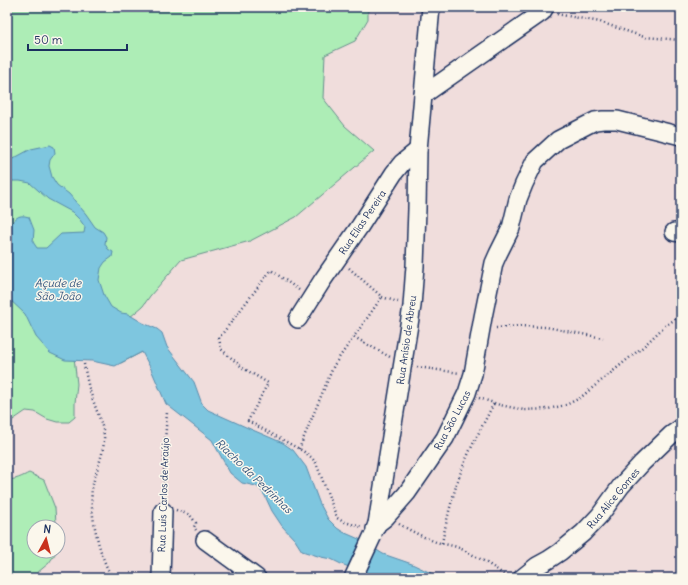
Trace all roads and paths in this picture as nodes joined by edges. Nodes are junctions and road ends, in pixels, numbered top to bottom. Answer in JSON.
{"nodes":[{"id":1,"x":431,"y":7,"type":"edge"},
{"id":2,"x":543,"y":10,"type":"edge"},
{"id":3,"x":681,"y":40,"type":"edge"},
{"id":4,"x":423,"y":95,"type":"junction"},
{"id":5,"x":681,"y":136,"type":"edge"},
{"id":6,"x":418,"y":150,"type":"junction"},
{"id":7,"x":338,"y":258,"type":"junction"},
{"id":8,"x":382,"y":297,"type":"junction"},
{"id":9,"x":311,"y":298,"type":"junction"},
{"id":10,"x":412,"y":306,"type":"junction"},
{"id":11,"x":681,"y":315,"type":"edge"},
{"id":12,"x":298,"y":319,"type":"dead end"},
{"id":13,"x":481,"y":328,"type":"junction"},
{"id":14,"x":603,"y":338,"type":"dead end"},
{"id":15,"x":84,"y":364,"type":"dead end"},
{"id":16,"x":467,"y":393,"type":"junction"},
{"id":17,"x":494,"y":403,"type":"junction"},
{"id":18,"x":166,"y":412,"type":"dead end"},
{"id":19,"x":681,"y":428,"type":"edge"},
{"id":20,"x":299,"y":449,"type":"junction"},
{"id":21,"x":163,"y":511,"type":"junction"},
{"id":22,"x":376,"y":527,"type":"junction"},
{"id":23,"x":205,"y":540,"type":"joint"},
{"id":24,"x":442,"y":543,"type":"junction"},
{"id":25,"x":113,"y":578,"type":"edge"},
{"id":26,"x":161,"y":578,"type":"edge"},
{"id":27,"x":256,"y":578,"type":"edge"},
{"id":28,"x":353,"y":578,"type":"edge"},
{"id":29,"x":508,"y":578,"type":"edge"},
{"id":30,"x":522,"y":578,"type":"edge"}],
"edges":[{"from":1,"to":4,"type":"street","name":"Rua Anísio de Abreu"},
{"from":2,"to":3,"type":"path"},
{"from":2,"to":4,"type":"street"},
{"from":4,"to":6,"type":"street","name":"Rua Anísio de Abreu"},
{"from":5,"to":13,"type":"street","name":"Rua São Lucas"},
{"from":6,"to":7,"type":"street","name":"Rua Elias Pereira"},
{"from":6,"to":10,"type":"street","name":"Rua Anísio de Abreu"},
{"from":7,"to":8,"type":"path"},
{"from":7,"to":9,"type":"street","name":"Rua Elias Pereira"},
{"from":8,"to":10,"type":"path"},
{"from":8,"to":20,"type":"path"},
{"from":9,"to":12,"type":"street","name":"Rua Elias Pereira"},
{"from":9,"to":20,"type":"path"},
{"from":10,"to":22,"type":"street","name":"Rua Anísio de Abreu"},
{"from":11,"to":17,"type":"path"},
{"from":13,"to":14,"type":"path"},
{"from":13,"to":16,"type":"street","name":"Rua São Lucas"},
{"from":15,"to":25,"type":"path"},
{"from":16,"to":17,"type":"path"},
{"from":16,"to":22,"type":"street","name":"Rua São Lucas"},
{"from":17,"to":24,"type":"path"},
{"from":18,"to":21,"type":"path","name":"Rua Luís Carlos de Araújo"},
{"from":19,"to":30,"type":"street","name":"Rua Alice Gomes"},
{"from":20,"to":22,"type":"path"},
{"from":21,"to":23,"type":"path"},
{"from":21,"to":26,"type":"street","name":"Rua Luís Carlos de Araújo"},
{"from":22,"to":24,"type":"path"},
{"from":22,"to":28,"type":"street","name":"Rua Anísio de Abreu","bridge":true},
{"from":23,"to":27,"type":"street"},
{"from":24,"to":29,"type":"path"}]}
